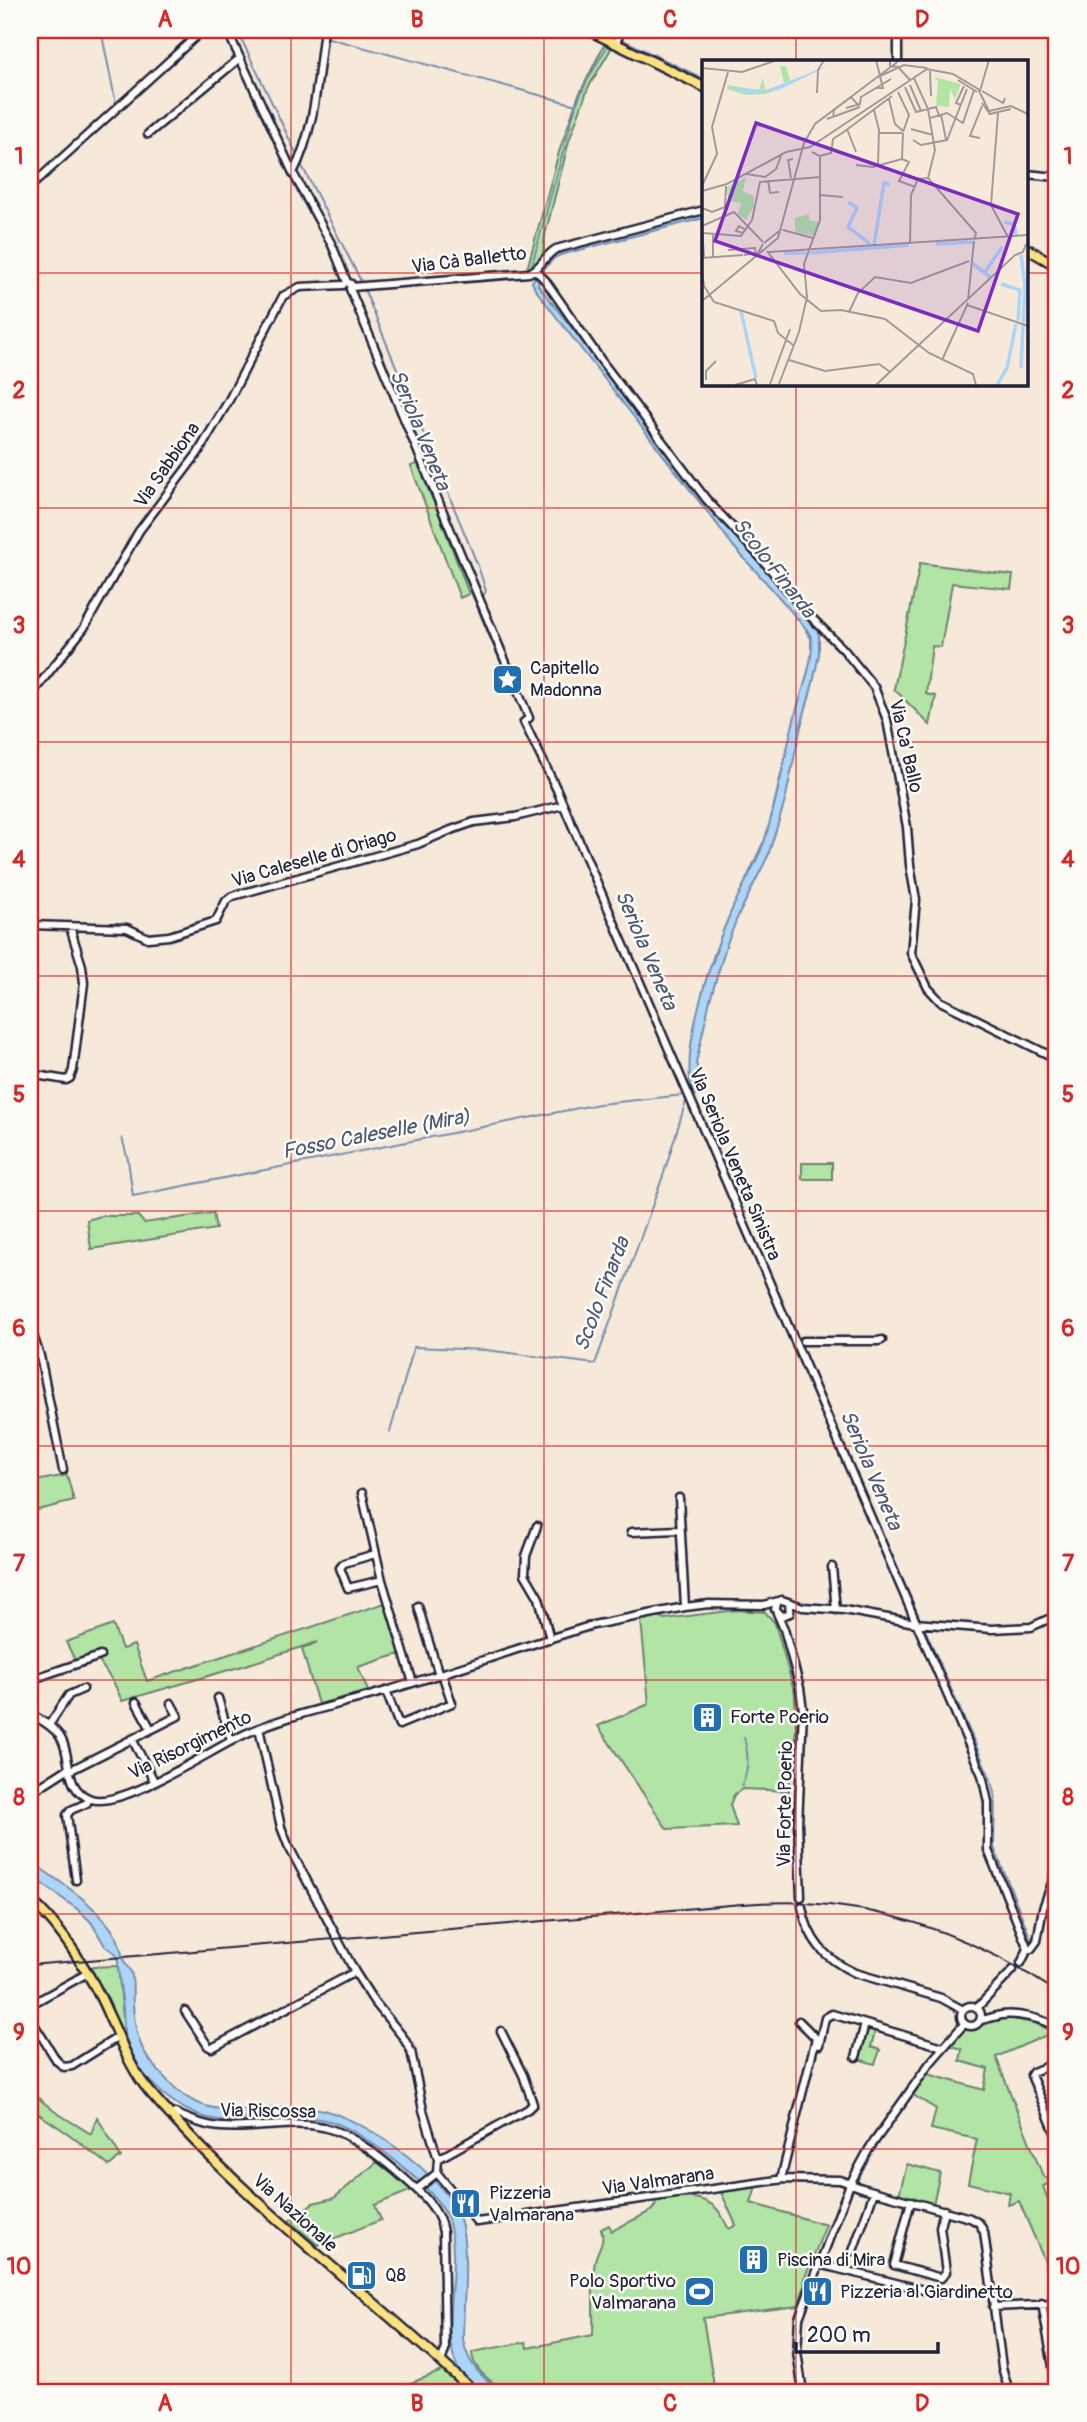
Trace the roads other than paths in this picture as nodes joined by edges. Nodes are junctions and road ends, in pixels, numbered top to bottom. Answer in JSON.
{"nodes":[{"id":1,"x":203,"y":30,"type":"edge"},
{"id":2,"x":227,"y":30,"type":"edge"},
{"id":3,"x":324,"y":30,"type":"edge"},
{"id":4,"x":588,"y":30,"type":"edge"},
{"id":5,"x":621,"y":30,"type":"edge"},
{"id":6,"x":898,"y":30,"type":"edge"},
{"id":7,"x":616,"y":43,"type":"junction"},
{"id":8,"x":240,"y":58,"type":"junction"},
{"id":9,"x":898,"y":60,"type":"edge"},
{"id":10,"x":702,"y":86,"type":"edge"},
{"id":11,"x":148,"y":135,"type":"dead end"},
{"id":12,"x":293,"y":173,"type":"junction"},
{"id":13,"x":1028,"y":174,"type":"edge"},
{"id":14,"x":1057,"y":177,"type":"edge"},
{"id":15,"x":30,"y":187,"type":"edge"},
{"id":16,"x":702,"y":211,"type":"edge"},
{"id":17,"x":1028,"y":249,"type":"edge"},
{"id":18,"x":1057,"y":266,"type":"edge"},
{"id":19,"x":535,"y":270,"type":"junction"},
{"id":20,"x":348,"y":286,"type":"junction"},
{"id":21,"x":30,"y":696,"type":"edge"},
{"id":22,"x":563,"y":805,"type":"junction"},
{"id":23,"x":30,"y":925,"type":"edge"},
{"id":24,"x":70,"y":928,"type":"junction"},
{"id":25,"x":1057,"y":1059,"type":"edge"},
{"id":26,"x":30,"y":1073,"type":"edge"},
{"id":27,"x":30,"y":1326,"type":"edge"},
{"id":28,"x":803,"y":1340,"type":"dead end"},
{"id":29,"x":882,"y":1340,"type":"dead end"},
{"id":30,"x":63,"y":1470,"type":"dead end"},
{"id":31,"x":362,"y":1493,"type":"dead end"},
{"id":32,"x":679,"y":1497,"type":"dead end"},
{"id":33,"x":537,"y":1526,"type":"dead end"},
{"id":34,"x":679,"y":1530,"type":"junction"},
{"id":35,"x":631,"y":1532,"type":"dead end"},
{"id":36,"x":375,"y":1554,"type":"junction"},
{"id":37,"x":832,"y":1567,"type":"dead end"},
{"id":38,"x":382,"y":1580,"type":"junction"},
{"id":39,"x":778,"y":1601,"type":"junction"},
{"id":40,"x":789,"y":1603,"type":"junction"},
{"id":41,"x":764,"y":1605,"type":"junction"},
{"id":42,"x":418,"y":1606,"type":"dead end"},
{"id":43,"x":685,"y":1607,"type":"junction"},
{"id":44,"x":803,"y":1607,"type":"junction"},
{"id":45,"x":836,"y":1610,"type":"junction"},
{"id":46,"x":776,"y":1613,"type":"junction"},
{"id":47,"x":789,"y":1614,"type":"junction"},
{"id":48,"x":1057,"y":1615,"type":"edge"},
{"id":49,"x":915,"y":1623,"type":"junction"},
{"id":50,"x":784,"y":1629,"type":"junction"},
{"id":51,"x":550,"y":1639,"type":"junction"},
{"id":52,"x":100,"y":1656,"type":"dead end"},
{"id":53,"x":441,"y":1674,"type":"junction"},
{"id":54,"x":30,"y":1680,"type":"edge"},
{"id":55,"x":413,"y":1683,"type":"junction"},
{"id":56,"x":83,"y":1689,"type":"dead end"},
{"id":57,"x":386,"y":1691,"type":"junction"},
{"id":58,"x":218,"y":1698,"type":"dead end"},
{"id":59,"x":136,"y":1702,"type":"dead end"},
{"id":60,"x":171,"y":1703,"type":"dead end"},
{"id":61,"x":30,"y":1714,"type":"edge"},
{"id":62,"x":48,"y":1725,"type":"junction"},
{"id":63,"x":258,"y":1728,"type":"junction"},
{"id":64,"x":151,"y":1729,"type":"junction"},
{"id":65,"x":132,"y":1739,"type":"junction"},
{"id":66,"x":231,"y":1741,"type":"junction"},
{"id":67,"x":69,"y":1769,"type":"junction"},
{"id":68,"x":154,"y":1781,"type":"junction"},
{"id":69,"x":30,"y":1793,"type":"edge"},
{"id":70,"x":89,"y":1798,"type":"junction"},
{"id":71,"x":1057,"y":1869,"type":"edge"},
{"id":72,"x":76,"y":1880,"type":"dead end"},
{"id":73,"x":801,"y":1897,"type":"dead end"},
{"id":74,"x":30,"y":1900,"type":"edge"},
{"id":75,"x":802,"y":1907,"type":"dead end"},
{"id":76,"x":1031,"y":1947,"type":"junction"},
{"id":77,"x":1021,"y":1963,"type":"dead end"},
{"id":78,"x":1013,"y":1970,"type":"dead end"},
{"id":79,"x":355,"y":1972,"type":"junction"},
{"id":80,"x":86,"y":1974,"type":"junction"},
{"id":81,"x":30,"y":2005,"type":"edge"},
{"id":82,"x":977,"y":2008,"type":"junction"},
{"id":83,"x":963,"y":2010,"type":"junction"},
{"id":84,"x":185,"y":2011,"type":"dead end"},
{"id":85,"x":30,"y":2018,"type":"edge"},
{"id":86,"x":980,"y":2020,"type":"junction"},
{"id":87,"x":799,"y":2021,"type":"dead end"},
{"id":88,"x":866,"y":2024,"type":"junction"},
{"id":89,"x":964,"y":2024,"type":"junction"},
{"id":90,"x":1057,"y":2030,"type":"edge"},
{"id":91,"x":501,"y":2031,"type":"dead end"},
{"id":92,"x":118,"y":2037,"type":"junction"},
{"id":93,"x":943,"y":2047,"type":"junction"},
{"id":94,"x":856,"y":2057,"type":"dead end"},
{"id":95,"x":815,"y":2060,"type":"dead end"},
{"id":96,"x":1057,"y":2062,"type":"edge"},
{"id":97,"x":172,"y":2115,"type":"junction"},
{"id":98,"x":1057,"y":2137,"type":"edge"},
{"id":99,"x":438,"y":2159,"type":"junction"},
{"id":100,"x":434,"y":2175,"type":"junction"},
{"id":101,"x":781,"y":2179,"type":"junction"},
{"id":102,"x":850,"y":2184,"type":"junction"},
{"id":103,"x":418,"y":2188,"type":"junction"},
{"id":104,"x":874,"y":2192,"type":"junction"},
{"id":105,"x":911,"y":2201,"type":"junction"},
{"id":106,"x":944,"y":2210,"type":"junction"},
{"id":107,"x":853,"y":2250,"type":"dead end"},
{"id":108,"x":819,"y":2264,"type":"junction"},
{"id":109,"x":940,"y":2294,"type":"dead end"},
{"id":110,"x":1042,"y":2303,"type":"junction"},
{"id":111,"x":1057,"y":2304,"type":"edge"},
{"id":112,"x":993,"y":2307,"type":"junction"},
{"id":113,"x":441,"y":2362,"type":"junction"},
{"id":114,"x":1056,"y":2384,"type":"edge"},
{"id":115,"x":474,"y":2392,"type":"edge"},
{"id":116,"x":803,"y":2392,"type":"edge"},
{"id":117,"x":1009,"y":2392,"type":"edge"}],
"edges":[{"from":1,"to":15,"type":"street"},
{"from":2,"to":8,"type":"street","name":"Via Seriola Veneta Sinistra"},
{"from":3,"to":12,"type":"street"},
{"from":4,"to":7,"type":"main road"},
{"from":5,"to":7,"type":"street"},
{"from":6,"to":9,"type":"street"},
{"from":7,"to":10,"type":"main road"},
{"from":8,"to":11,"type":"street"},
{"from":8,"to":12,"type":"street","name":"Via Seriola Veneta Sinistra"},
{"from":12,"to":20,"type":"street","name":"Via Seriola Veneta Sinistra"},
{"from":13,"to":14,"type":"street"},
{"from":16,"to":19,"type":"street","name":"Via Cà Balletto"},
{"from":17,"to":18,"type":"main road"},
{"from":19,"to":20,"type":"street","name":"Via Cà Balletto"},
{"from":19,"to":25,"type":"street","name":"Via Ca' Ballo"},
{"from":20,"to":21,"type":"street","name":"Via Sabbiona"},
{"from":20,"to":22,"type":"street","name":"Via Seriola Veneta Sinistra"},
{"from":22,"to":24,"type":"street","name":"Via Caleselle di Oriago"},
{"from":22,"to":49,"type":"street","name":"Via Seriola Veneta Sinistra"},
{"from":23,"to":24,"type":"street"},
{"from":24,"to":26,"type":"street"},
{"from":27,"to":30,"type":"street"},
{"from":28,"to":29,"type":"street"},
{"from":31,"to":36,"type":"street"},
{"from":32,"to":34,"type":"street"},
{"from":33,"to":51,"type":"street"},
{"from":34,"to":35,"type":"street"},
{"from":34,"to":43,"type":"street"},
{"from":36,"to":38,"type":"street"},
{"from":36,"to":38,"type":"street"},
{"from":37,"to":45,"type":"street"},
{"from":38,"to":55,"type":"street"},
{"from":39,"to":40,"type":"street","name":"Via Risorgimento"},
{"from":39,"to":41,"type":"street","name":"Via Risorgimento"},
{"from":39,"to":46,"type":"street"},
{"from":40,"to":44,"type":"street","name":"Via Risorgimento"},
{"from":40,"to":47,"type":"street"},
{"from":41,"to":43,"type":"street","name":"Via Risorgimento"},
{"from":41,"to":46,"type":"street","name":"Via Risorgimento"},
{"from":42,"to":53,"type":"street"},
{"from":43,"to":51,"type":"street","name":"Via Risorgimento"},
{"from":44,"to":45,"type":"street","name":"Via Risorgimento"},
{"from":44,"to":47,"type":"street","name":"Via Risorgimento"},
{"from":45,"to":49,"type":"street","name":"Via Risorgimento"},
{"from":46,"to":47,"type":"street","name":"Via Risorgimento"},
{"from":46,"to":50,"type":"street"},
{"from":47,"to":50,"type":"street"},
{"from":48,"to":49,"type":"street","name":"Via Risorgimento"},
{"from":49,"to":76,"type":"street","name":"Via Seriola Veneta Sinistra"},
{"from":50,"to":73,"type":"street","name":"Via Forte Poerio"},
{"from":51,"to":53,"type":"street","name":"Via Risorgimento"},
{"from":52,"to":54,"type":"street"},
{"from":53,"to":55,"type":"street","name":"Via Risorgimento"},
{"from":53,"to":57,"type":"street"},
{"from":55,"to":57,"type":"street","name":"Via Risorgimento"},
{"from":56,"to":62,"type":"street"},
{"from":57,"to":63,"type":"street","name":"Via Risorgimento"},
{"from":58,"to":66,"type":"street"},
{"from":59,"to":64,"type":"street"},
{"from":60,"to":64,"type":"street"},
{"from":61,"to":62,"type":"street"},
{"from":62,"to":67,"type":"street"},
{"from":63,"to":66,"type":"street","name":"Via Risorgimento"},
{"from":63,"to":79,"type":"street"},
{"from":64,"to":65,"type":"street"},
{"from":65,"to":67,"type":"street"},
{"from":65,"to":68,"type":"street"},
{"from":66,"to":68,"type":"street","name":"Via Risorgimento"},
{"from":67,"to":69,"type":"street"},
{"from":67,"to":70,"type":"street"},
{"from":68,"to":70,"type":"street","name":"Via Risorgimento"},
{"from":70,"to":72,"type":"street"},
{"from":71,"to":76,"type":"street"},
{"from":74,"to":80,"type":"main road","name":"Via Nazionale"},
{"from":75,"to":83,"type":"street"},
{"from":76,"to":77,"type":"street"},
{"from":78,"to":82,"type":"street"},
{"from":79,"to":84,"type":"street"},
{"from":79,"to":99,"type":"street"},
{"from":80,"to":81,"type":"street"},
{"from":80,"to":92,"type":"main road","name":"Via Nazionale"},
{"from":82,"to":83,"type":"street"},
{"from":82,"to":86,"type":"street"},
{"from":83,"to":89,"type":"street"},
{"from":85,"to":92,"type":"street"},
{"from":86,"to":89,"type":"street"},
{"from":86,"to":90,"type":"street"},
{"from":87,"to":101,"type":"street"},
{"from":88,"to":93,"type":"street"},
{"from":88,"to":94,"type":"street"},
{"from":88,"to":95,"type":"street"},
{"from":89,"to":93,"type":"street"},
{"from":91,"to":99,"type":"street"},
{"from":92,"to":97,"type":"main road","name":"Via Nazionale"},
{"from":93,"to":102,"type":"street"},
{"from":96,"to":98,"type":"street"},
{"from":97,"to":103,"type":"street","name":"Via Riscossa"},
{"from":97,"to":113,"type":"main road","name":"Via Nazionale"},
{"from":99,"to":100,"type":"street"},
{"from":100,"to":101,"type":"street","name":"Via Valmarana"},
{"from":100,"to":103,"type":"street"},
{"from":101,"to":102,"type":"street","name":"Via Valmarana"},
{"from":102,"to":104,"type":"street","name":"Via Valmarana"},
{"from":102,"to":108,"type":"street"},
{"from":103,"to":113,"type":"street","name":"Via Riscossa"},
{"from":104,"to":105,"type":"street","name":"Via Valmarana"},
{"from":104,"to":107,"type":"street"},
{"from":105,"to":106,"type":"street","name":"Via Valmarana"},
{"from":105,"to":106,"type":"street"},
{"from":106,"to":112,"type":"street","name":"Via Valmarana"},
{"from":108,"to":109,"type":"street"},
{"from":108,"to":116,"type":"street"},
{"from":110,"to":111,"type":"street"},
{"from":110,"to":112,"type":"street"},
{"from":110,"to":114,"type":"street"},
{"from":112,"to":117,"type":"street"},
{"from":113,"to":115,"type":"main road","name":"Via Nazionale"}]}
